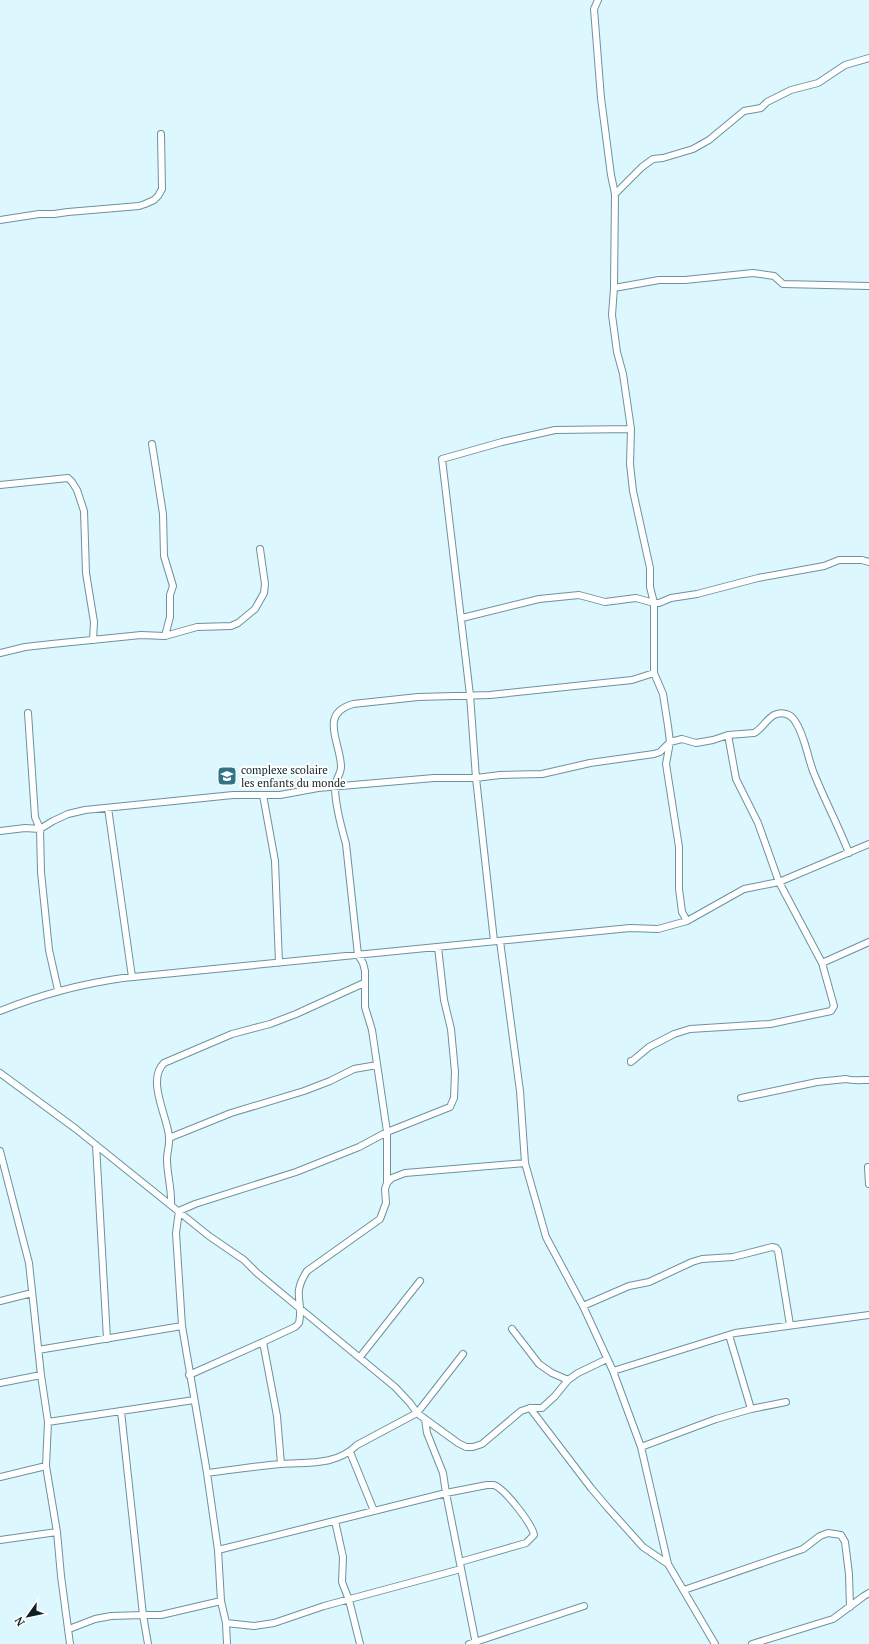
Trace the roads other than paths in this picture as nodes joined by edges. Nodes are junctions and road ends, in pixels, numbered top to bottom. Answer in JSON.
{"nodes":[{"id":1,"x":598,"y":0,"type":"edge"},
{"id":2,"x":869,"y":58,"type":"edge"},
{"id":3,"x":161,"y":134,"type":"dead end"},
{"id":4,"x":615,"y":194,"type":"junction"},
{"id":5,"x":0,"y":220,"type":"edge"},
{"id":6,"x":869,"y":286,"type":"edge"},
{"id":7,"x":614,"y":288,"type":"junction"},
{"id":8,"x":631,"y":429,"type":"junction"},
{"id":9,"x":152,"y":444,"type":"dead end"},
{"id":10,"x":0,"y":485,"type":"edge"},
{"id":11,"x":260,"y":548,"type":"dead end"},
{"id":12,"x":869,"y":562,"type":"edge"},
{"id":13,"x":654,"y":603,"type":"junction"},
{"id":14,"x":462,"y":618,"type":"junction"},
{"id":15,"x":165,"y":636,"type":"junction"},
{"id":16,"x":93,"y":640,"type":"junction"},
{"id":17,"x":0,"y":653,"type":"edge"},
{"id":18,"x":654,"y":673,"type":"junction"},
{"id":19,"x":470,"y":695,"type":"junction"},
{"id":20,"x":28,"y":713,"type":"dead end"},
{"id":21,"x":728,"y":735,"type":"junction"},
{"id":22,"x":670,"y":742,"type":"junction"},
{"id":23,"x":476,"y":778,"type":"junction"},
{"id":24,"x":335,"y":786,"type":"junction"},
{"id":25,"x":262,"y":795,"type":"junction"},
{"id":26,"x":108,"y":808,"type":"junction"},
{"id":27,"x":40,"y":829,"type":"junction"},
{"id":28,"x":0,"y":831,"type":"edge"},
{"id":29,"x":869,"y":844,"type":"edge"},
{"id":30,"x":849,"y":853,"type":"junction"},
{"id":31,"x":779,"y":882,"type":"junction"},
{"id":32,"x":687,"y":921,"type":"junction"},
{"id":33,"x":500,"y":941,"type":"junction"},
{"id":34,"x":494,"y":942,"type":"junction"},
{"id":35,"x":869,"y":942,"type":"edge"},
{"id":36,"x":438,"y":947,"type":"junction"},
{"id":37,"x":358,"y":955,"type":"junction"},
{"id":38,"x":278,"y":963,"type":"junction"},
{"id":39,"x":822,"y":963,"type":"junction"},
{"id":40,"x":132,"y":977,"type":"junction"},
{"id":41,"x":364,"y":983,"type":"junction"},
{"id":42,"x":58,"y":990,"type":"junction"},
{"id":43,"x":0,"y":1011,"type":"edge"},
{"id":44,"x":631,"y":1061,"type":"dead end"},
{"id":45,"x":377,"y":1065,"type":"junction"},
{"id":46,"x":0,"y":1073,"type":"edge"},
{"id":47,"x":869,"y":1080,"type":"edge"},
{"id":48,"x":741,"y":1098,"type":"dead end"},
{"id":49,"x":387,"y":1132,"type":"junction"},
{"id":50,"x":169,"y":1138,"type":"junction"},
{"id":51,"x":96,"y":1145,"type":"junction"},
{"id":52,"x":0,"y":1151,"type":"edge"},
{"id":53,"x":525,"y":1164,"type":"junction"},
{"id":54,"x":868,"y":1167,"type":"dead end"},
{"id":55,"x":0,"y":1179,"type":"edge"},
{"id":56,"x":8,"y":1180,"type":"junction"},
{"id":57,"x":387,"y":1183,"type":"junction"},
{"id":58,"x":869,"y":1184,"type":"edge"},
{"id":59,"x":171,"y":1205,"type":"junction"},
{"id":60,"x":179,"y":1211,"type":"junction"},
{"id":61,"x":420,"y":1281,"type":"dead end"},
{"id":62,"x":32,"y":1293,"type":"junction"},
{"id":63,"x":0,"y":1301,"type":"edge"},
{"id":64,"x":584,"y":1306,"type":"junction"},
{"id":65,"x":301,"y":1310,"type":"junction"},
{"id":66,"x":869,"y":1315,"type":"edge"},
{"id":67,"x":790,"y":1325,"type":"junction"},
{"id":68,"x":182,"y":1326,"type":"junction"},
{"id":69,"x":512,"y":1329,"type":"dead end"},
{"id":70,"x":729,"y":1335,"type":"junction"},
{"id":71,"x":107,"y":1339,"type":"junction"},
{"id":72,"x":263,"y":1342,"type":"junction"},
{"id":73,"x":38,"y":1350,"type":"junction"},
{"id":74,"x":463,"y":1354,"type":"dead end"},
{"id":75,"x":360,"y":1357,"type":"junction"},
{"id":76,"x":607,"y":1359,"type":"junction"},
{"id":77,"x":613,"y":1371,"type":"junction"},
{"id":78,"x":189,"y":1374,"type":"junction"},
{"id":79,"x":42,"y":1375,"type":"junction"},
{"id":80,"x":568,"y":1380,"type":"junction"},
{"id":81,"x":0,"y":1383,"type":"edge"},
{"id":82,"x":194,"y":1400,"type":"junction"},
{"id":83,"x":786,"y":1402,"type":"dead end"},
{"id":84,"x":530,"y":1408,"type":"junction"},
{"id":85,"x":751,"y":1409,"type":"junction"},
{"id":86,"x":121,"y":1412,"type":"junction"},
{"id":87,"x":417,"y":1413,"type":"junction"},
{"id":88,"x":425,"y":1419,"type":"junction"},
{"id":89,"x":48,"y":1422,"type":"junction"},
{"id":90,"x":641,"y":1447,"type":"junction"},
{"id":91,"x":350,"y":1452,"type":"junction"},
{"id":92,"x":281,"y":1464,"type":"junction"},
{"id":93,"x":46,"y":1466,"type":"junction"},
{"id":94,"x":207,"y":1473,"type":"junction"},
{"id":95,"x":0,"y":1477,"type":"edge"},
{"id":96,"x":446,"y":1493,"type":"junction"},
{"id":97,"x":374,"y":1511,"type":"junction"},
{"id":98,"x":335,"y":1521,"type":"junction"},
{"id":99,"x":57,"y":1532,"type":"junction"},
{"id":100,"x":0,"y":1540,"type":"edge"},
{"id":101,"x":218,"y":1550,"type":"junction"},
{"id":102,"x":460,"y":1562,"type":"junction"},
{"id":103,"x":668,"y":1564,"type":"junction"},
{"id":104,"x":461,"y":1569,"type":"junction"},
{"id":105,"x":684,"y":1590,"type":"junction"},
{"id":106,"x":869,"y":1593,"type":"edge"},
{"id":107,"x":350,"y":1600,"type":"junction"},
{"id":108,"x":221,"y":1602,"type":"junction"},
{"id":109,"x":584,"y":1606,"type":"dead end"},
{"id":110,"x":850,"y":1607,"type":"junction"},
{"id":111,"x":144,"y":1615,"type":"junction"},
{"id":112,"x":226,"y":1624,"type":"junction"},
{"id":113,"x":69,"y":1629,"type":"junction"},
{"id":114,"x":476,"y":1643,"type":"edge"},
{"id":115,"x":70,"y":1644,"type":"edge"},
{"id":116,"x":148,"y":1644,"type":"edge"},
{"id":117,"x":227,"y":1644,"type":"edge"},
{"id":118,"x":360,"y":1644,"type":"edge"},
{"id":119,"x":469,"y":1644,"type":"edge"},
{"id":120,"x":715,"y":1644,"type":"edge"},
{"id":121,"x":752,"y":1644,"type":"edge"}],
"edges":[{"from":1,"to":4,"type":"street"},
{"from":2,"to":4,"type":"street"},
{"from":3,"to":5,"type":"street"},
{"from":4,"to":7,"type":"street"},
{"from":6,"to":7,"type":"street"},
{"from":7,"to":8,"type":"street"},
{"from":8,"to":13,"type":"street"},
{"from":8,"to":14,"type":"street"},
{"from":9,"to":15,"type":"street"},
{"from":10,"to":16,"type":"street"},
{"from":11,"to":15,"type":"street"},
{"from":12,"to":13,"type":"street"},
{"from":13,"to":14,"type":"street"},
{"from":13,"to":18,"type":"street"},
{"from":14,"to":19,"type":"street"},
{"from":15,"to":16,"type":"street"},
{"from":16,"to":17,"type":"street"},
{"from":18,"to":19,"type":"street"},
{"from":18,"to":22,"type":"street"},
{"from":19,"to":23,"type":"street"},
{"from":19,"to":24,"type":"street"},
{"from":20,"to":27,"type":"street"},
{"from":21,"to":22,"type":"street"},
{"from":21,"to":30,"type":"street"},
{"from":21,"to":31,"type":"street"},
{"from":22,"to":23,"type":"street"},
{"from":22,"to":32,"type":"street"},
{"from":23,"to":24,"type":"street"},
{"from":23,"to":34,"type":"street"},
{"from":24,"to":25,"type":"street"},
{"from":24,"to":37,"type":"street"},
{"from":25,"to":26,"type":"street"},
{"from":25,"to":38,"type":"street"},
{"from":26,"to":27,"type":"street"},
{"from":26,"to":40,"type":"street"},
{"from":27,"to":28,"type":"street"},
{"from":27,"to":42,"type":"street"},
{"from":29,"to":30,"type":"street"},
{"from":30,"to":31,"type":"street"},
{"from":31,"to":32,"type":"street"},
{"from":31,"to":39,"type":"street"},
{"from":32,"to":33,"type":"street"},
{"from":33,"to":34,"type":"street"},
{"from":33,"to":53,"type":"street"},
{"from":34,"to":36,"type":"street"},
{"from":35,"to":39,"type":"street"},
{"from":36,"to":37,"type":"street"},
{"from":36,"to":49,"type":"street"},
{"from":37,"to":38,"type":"street"},
{"from":37,"to":41,"type":"street"},
{"from":38,"to":40,"type":"street"},
{"from":39,"to":44,"type":"street"},
{"from":40,"to":42,"type":"street"},
{"from":41,"to":45,"type":"street"},
{"from":41,"to":50,"type":"street"},
{"from":42,"to":43,"type":"street"},
{"from":45,"to":49,"type":"street"},
{"from":45,"to":50,"type":"street"},
{"from":46,"to":51,"type":"street"},
{"from":47,"to":48,"type":"street"},
{"from":49,"to":57,"type":"street"},
{"from":49,"to":60,"type":"street"},
{"from":50,"to":59,"type":"street"},
{"from":51,"to":59,"type":"street"},
{"from":51,"to":71,"type":"street"},
{"from":52,"to":56,"type":"street"},
{"from":53,"to":57,"type":"street"},
{"from":53,"to":64,"type":"street"},
{"from":54,"to":58,"type":"street"},
{"from":55,"to":56,"type":"street"},
{"from":56,"to":62,"type":"street"},
{"from":57,"to":65,"type":"street"},
{"from":59,"to":60,"type":"street"},
{"from":60,"to":65,"type":"street"},
{"from":60,"to":68,"type":"street"},
{"from":61,"to":75,"type":"street"},
{"from":62,"to":63,"type":"street"},
{"from":62,"to":73,"type":"street"},
{"from":64,"to":67,"type":"street"},
{"from":64,"to":76,"type":"street"},
{"from":65,"to":72,"type":"street"},
{"from":65,"to":75,"type":"street"},
{"from":66,"to":67,"type":"street"},
{"from":67,"to":70,"type":"street"},
{"from":68,"to":71,"type":"street"},
{"from":68,"to":78,"type":"street"},
{"from":69,"to":80,"type":"street"},
{"from":70,"to":77,"type":"street"},
{"from":70,"to":85,"type":"street"},
{"from":71,"to":73,"type":"street"},
{"from":72,"to":78,"type":"street"},
{"from":72,"to":92,"type":"street"},
{"from":73,"to":79,"type":"street"},
{"from":74,"to":87,"type":"street"},
{"from":75,"to":87,"type":"street"},
{"from":76,"to":77,"type":"street"},
{"from":76,"to":80,"type":"street"},
{"from":77,"to":90,"type":"street"},
{"from":78,"to":82,"type":"street"},
{"from":79,"to":81,"type":"street"},
{"from":79,"to":89,"type":"street"},
{"from":80,"to":84,"type":"street"},
{"from":82,"to":86,"type":"street"},
{"from":82,"to":94,"type":"street"},
{"from":83,"to":85,"type":"street"},
{"from":84,"to":88,"type":"street"},
{"from":84,"to":103,"type":"street"},
{"from":85,"to":90,"type":"street"},
{"from":86,"to":89,"type":"street"},
{"from":86,"to":111,"type":"street"},
{"from":87,"to":88,"type":"street"},
{"from":87,"to":91,"type":"street"},
{"from":88,"to":96,"type":"street"},
{"from":89,"to":93,"type":"street"},
{"from":90,"to":103,"type":"street"},
{"from":91,"to":92,"type":"street"},
{"from":91,"to":97,"type":"street"},
{"from":92,"to":94,"type":"street"},
{"from":93,"to":95,"type":"street"},
{"from":93,"to":99,"type":"street"},
{"from":94,"to":101,"type":"street"},
{"from":96,"to":97,"type":"street"},
{"from":96,"to":102,"type":"street"},
{"from":96,"to":102,"type":"street"},
{"from":97,"to":98,"type":"street"},
{"from":98,"to":101,"type":"street"},
{"from":98,"to":107,"type":"street"},
{"from":99,"to":100,"type":"street"},
{"from":99,"to":113,"type":"street"},
{"from":101,"to":108,"type":"street"},
{"from":102,"to":104,"type":"street"},
{"from":103,"to":105,"type":"street"},
{"from":104,"to":107,"type":"street"},
{"from":104,"to":114,"type":"street"},
{"from":105,"to":110,"type":"street"},
{"from":105,"to":120,"type":"street"},
{"from":106,"to":110,"type":"street"},
{"from":107,"to":112,"type":"street"},
{"from":107,"to":118,"type":"street"},
{"from":108,"to":111,"type":"street"},
{"from":108,"to":112,"type":"street"},
{"from":109,"to":114,"type":"street"},
{"from":110,"to":121,"type":"street"},
{"from":111,"to":113,"type":"street"},
{"from":111,"to":116,"type":"street"},
{"from":112,"to":117,"type":"street"},
{"from":113,"to":115,"type":"street"},
{"from":114,"to":119,"type":"street"}]}
